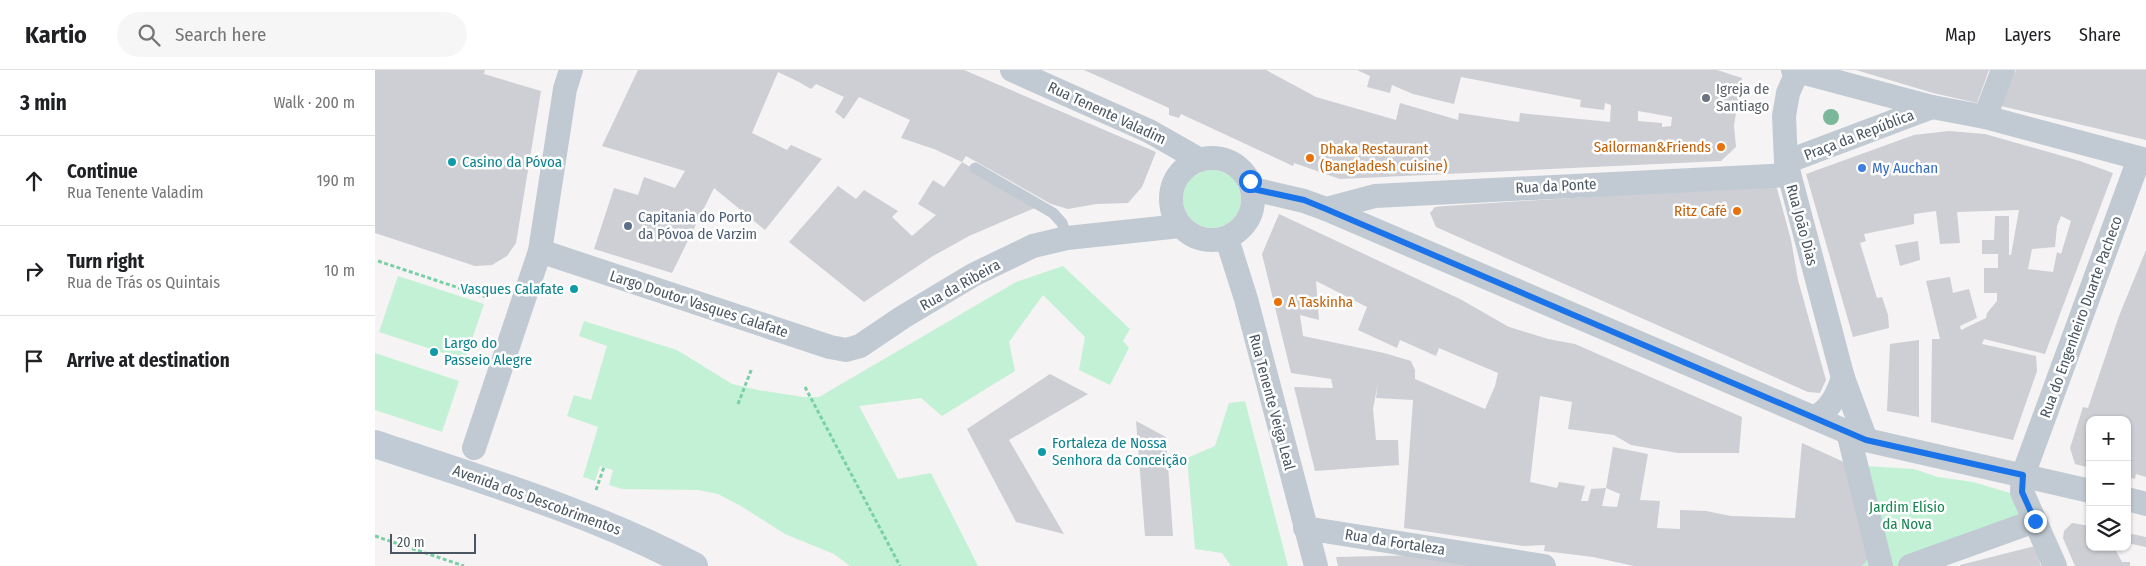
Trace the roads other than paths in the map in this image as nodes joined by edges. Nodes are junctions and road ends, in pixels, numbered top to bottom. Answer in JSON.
{"nodes":[{"id":1,"x":571,"y":70,"type":"edge"},
{"id":2,"x":1012,"y":70,"type":"edge"},
{"id":3,"x":1796,"y":70,"type":"edge"},
{"id":4,"x":2003,"y":70,"type":"edge"},
{"id":5,"x":1932,"y":107,"type":"junction"},
{"id":6,"x":1985,"y":117,"type":"junction"},
{"id":7,"x":2143,"y":159,"type":"edge"},
{"id":8,"x":1200,"y":160,"type":"junction"},
{"id":9,"x":975,"y":168,"type":"dead end"},
{"id":10,"x":1787,"y":168,"type":"junction"},
{"id":11,"x":1253,"y":189,"type":"junction"},
{"id":12,"x":1326,"y":209,"type":"junction"},
{"id":13,"x":1181,"y":226,"type":"junction"},
{"id":14,"x":1067,"y":238,"type":"junction"},
{"id":15,"x":1227,"y":239,"type":"junction"},
{"id":16,"x":540,"y":251,"type":"junction"},
{"id":17,"x":860,"y":346,"type":"joint"},
{"id":18,"x":1843,"y":378,"type":"junction"},
{"id":19,"x":1814,"y":418,"type":"junction"},
{"id":20,"x":1857,"y":436,"type":"junction"},
{"id":21,"x":375,"y":444,"type":"edge"},
{"id":22,"x":474,"y":448,"type":"dead end"},
{"id":23,"x":2023,"y":475,"type":"junction"},
{"id":24,"x":2086,"y":490,"type":"edge"},
{"id":25,"x":2131,"y":500,"type":"edge"},
{"id":26,"x":2146,"y":504,"type":"edge"},
{"id":27,"x":2035,"y":521,"type":"junction"},
{"id":28,"x":1305,"y":528,"type":"junction"},
{"id":29,"x":694,"y":566,"type":"edge"},
{"id":30,"x":1316,"y":566,"type":"edge"},
{"id":31,"x":1544,"y":566,"type":"edge"},
{"id":32,"x":1881,"y":566,"type":"edge"},
{"id":33,"x":1910,"y":566,"type":"edge"},
{"id":34,"x":2055,"y":566,"type":"edge"}],
"edges":[{"from":1,"to":16,"type":"street"},
{"from":2,"to":8,"type":"street","name":"Rua Tenente Valadim"},
{"from":3,"to":5,"type":"street","name":"Praça da República"},
{"from":3,"to":10,"type":"street","name":"Rua João Dias"},
{"from":4,"to":6,"type":"street"},
{"from":5,"to":6,"type":"street","name":"Praça da República"},
{"from":5,"to":10,"type":"street","name":"Praça da República"},
{"from":6,"to":7,"type":"street","name":"Praça da República"},
{"from":7,"to":23,"type":"street","name":"Rua do Engenheiro Duarte Pacheco"},
{"from":8,"to":11,"type":"street"},
{"from":8,"to":13,"type":"street"},
{"from":9,"to":14,"type":"lane"},
{"from":10,"to":12,"type":"street","name":"Rua da Ponte"},
{"from":10,"to":18,"type":"street","name":"Rua João Dias"},
{"from":11,"to":12,"type":"street"},
{"from":11,"to":15,"type":"street"},
{"from":12,"to":19,"type":"street"},
{"from":13,"to":14,"type":"street","name":"Rua da Ribeira"},
{"from":13,"to":15,"type":"street"},
{"from":14,"to":17,"type":"street","name":"Rua da Ribeira"},
{"from":15,"to":28,"type":"street","name":"Rua Tenente Veiga Leal"},
{"from":16,"to":17,"type":"street","name":"Largo Doutor Vasques Calafate"},
{"from":16,"to":22,"type":"street"},
{"from":18,"to":19,"type":"street"},
{"from":18,"to":20,"type":"street","name":"Rua João Dias"},
{"from":19,"to":20,"type":"street"},
{"from":20,"to":23,"type":"street"},
{"from":20,"to":32,"type":"street","name":"Rua João Dias"},
{"from":21,"to":29,"type":"main road","name":"Avenida dos Descobrimentos"},
{"from":23,"to":24,"type":"street"},
{"from":23,"to":27,"type":"street"},
{"from":25,"to":26,"type":"street"},
{"from":27,"to":33,"type":"street"},
{"from":27,"to":34,"type":"street"},
{"from":28,"to":30,"type":"street","name":"Rua Tenente Veiga Leal"},
{"from":28,"to":31,"type":"street","name":"Rua da Fortaleza"}]}
